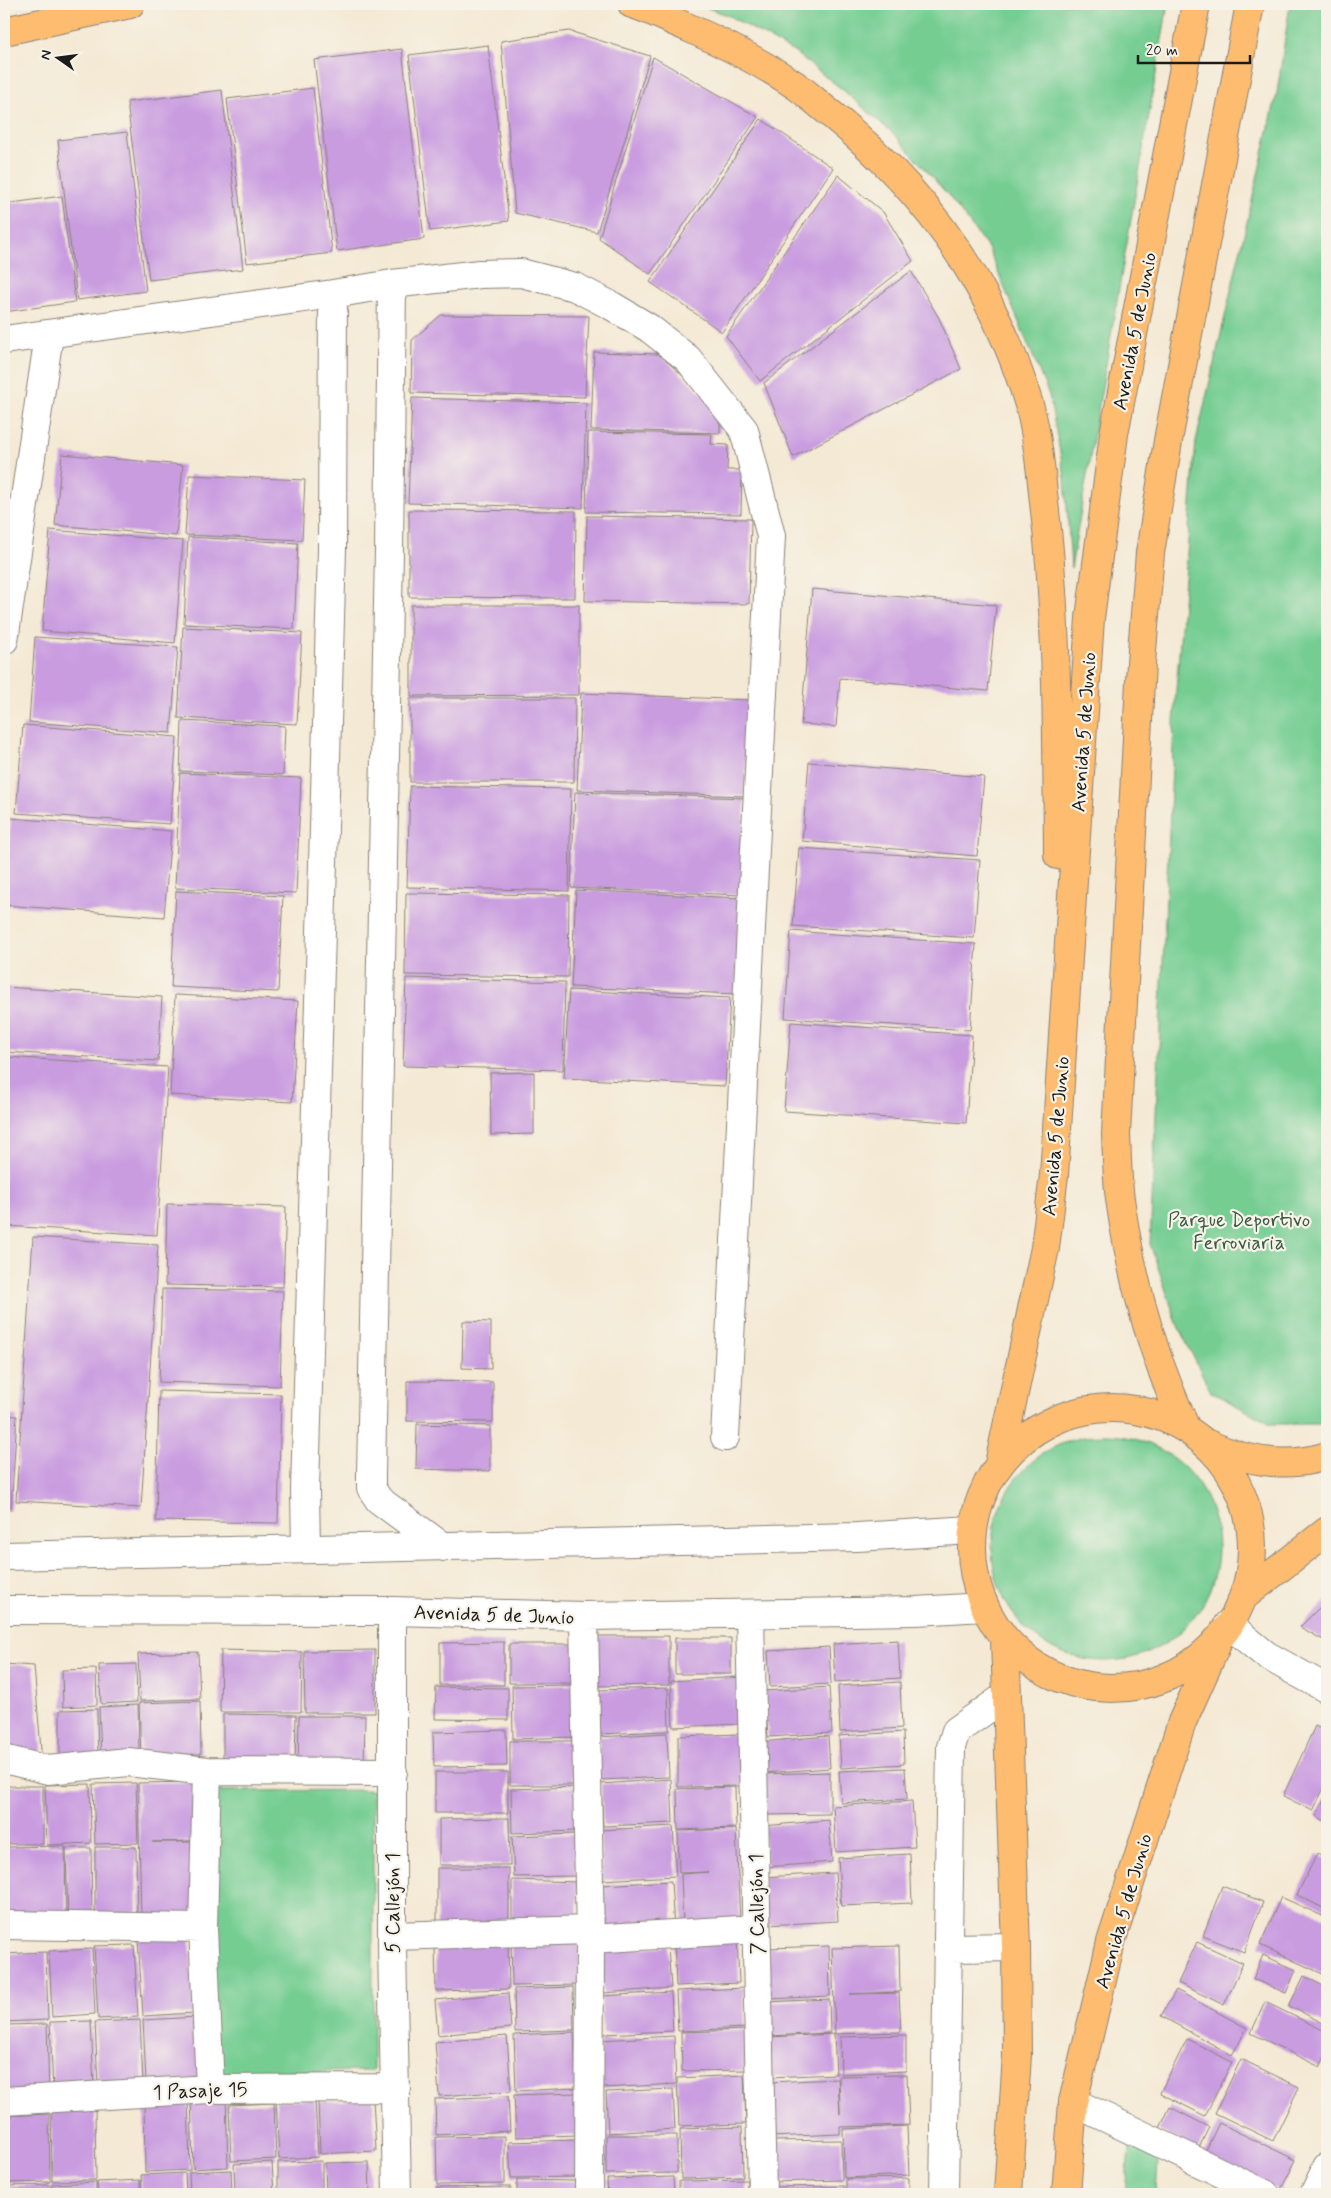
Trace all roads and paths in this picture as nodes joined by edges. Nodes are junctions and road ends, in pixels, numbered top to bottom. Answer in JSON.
{"nodes":[{"id":1,"x":130,"y":4,"type":"edge"},
{"id":2,"x":632,"y":4,"type":"edge"},
{"id":3,"x":1196,"y":4,"type":"edge"},
{"id":4,"x":1250,"y":4,"type":"edge"},
{"id":5,"x":4,"y":31,"type":"edge"},
{"id":6,"x":392,"y":284,"type":"junction"},
{"id":7,"x":333,"y":294,"type":"junction"},
{"id":8,"x":48,"y":335,"type":"junction"},
{"id":9,"x":4,"y":340,"type":"edge"},
{"id":10,"x":4,"y":640,"type":"edge"},
{"id":11,"x":1060,"y":1084,"type":"junction"},
{"id":12,"x":1185,"y":1426,"type":"junction"},
{"id":13,"x":725,"y":1437,"type":"dead end"},
{"id":14,"x":1207,"y":1444,"type":"junction"},
{"id":15,"x":1327,"y":1456,"type":"edge"},
{"id":16,"x":999,"y":1464,"type":"junction"},
{"id":17,"x":972,"y":1530,"type":"junction"},
{"id":18,"x":1327,"y":1531,"type":"edge"},
{"id":19,"x":444,"y":1547,"type":"junction"},
{"id":20,"x":306,"y":1549,"type":"junction"},
{"id":21,"x":4,"y":1556,"type":"edge"},
{"id":22,"x":1243,"y":1597,"type":"junction"},
{"id":23,"x":984,"y":1607,"type":"junction"},
{"id":24,"x":4,"y":1610,"type":"edge"},
{"id":25,"x":392,"y":1611,"type":"junction"},
{"id":26,"x":750,"y":1614,"type":"junction"},
{"id":27,"x":584,"y":1616,"type":"junction"},
{"id":28,"x":1224,"y":1631,"type":"junction"},
{"id":29,"x":1005,"y":1640,"type":"junction"},
{"id":30,"x":1327,"y":1689,"type":"edge"},
{"id":31,"x":1007,"y":1695,"type":"junction"},
{"id":32,"x":4,"y":1759,"type":"edge"},
{"id":33,"x":207,"y":1771,"type":"junction"},
{"id":34,"x":393,"y":1772,"type":"junction"},
{"id":35,"x":4,"y":1925,"type":"edge"},
{"id":36,"x":203,"y":1928,"type":"junction"},
{"id":37,"x":756,"y":1929,"type":"junction"},
{"id":38,"x":590,"y":1934,"type":"junction"},
{"id":39,"x":392,"y":1936,"type":"junction"},
{"id":40,"x":1016,"y":1947,"type":"junction"},
{"id":41,"x":948,"y":1948,"type":"junction"},
{"id":42,"x":210,"y":2088,"type":"junction"},
{"id":43,"x":396,"y":2088,"type":"junction"},
{"id":44,"x":4,"y":2101,"type":"edge"},
{"id":45,"x":1073,"y":2102,"type":"junction"},
{"id":46,"x":1327,"y":2167,"type":"edge"},
{"id":47,"x":396,"y":2194,"type":"edge"},
{"id":48,"x":589,"y":2194,"type":"edge"},
{"id":49,"x":762,"y":2194,"type":"edge"},
{"id":50,"x":944,"y":2194,"type":"edge"},
{"id":51,"x":1008,"y":2194,"type":"edge"},
{"id":52,"x":1066,"y":2194,"type":"edge"},
{"id":53,"x":1265,"y":2194,"type":"edge"},
{"id":54,"x":1314,"y":2194,"type":"edge"}],
"edges":[{"from":1,"to":5,"type":"main road"},
{"from":2,"to":11,"type":"main road"},
{"from":3,"to":11,"type":"main road","name":"Avenida 5 de Junio"},
{"from":4,"to":12,"type":"main road"},
{"from":6,"to":7,"type":"street"},
{"from":6,"to":13,"type":"street"},
{"from":6,"to":19,"type":"street"},
{"from":7,"to":8,"type":"street"},
{"from":7,"to":20,"type":"street"},
{"from":8,"to":9,"type":"street"},
{"from":8,"to":10,"type":"street"},
{"from":11,"to":16,"type":"main road","name":"Avenida 5 de Junio"},
{"from":12,"to":14,"type":"main road"},
{"from":12,"to":16,"type":"main road"},
{"from":14,"to":15,"type":"main road"},
{"from":14,"to":22,"type":"main road"},
{"from":16,"to":17,"type":"main road"},
{"from":17,"to":19,"type":"street"},
{"from":17,"to":23,"type":"main road"},
{"from":18,"to":22,"type":"main road"},
{"from":19,"to":20,"type":"street"},
{"from":20,"to":21,"type":"street"},
{"from":22,"to":28,"type":"main road"},
{"from":23,"to":26,"type":"street","name":"Avenida 5 de Junio"},
{"from":23,"to":29,"type":"main road"},
{"from":24,"to":25,"type":"street","name":"Avenida 5 de Junio"},
{"from":25,"to":27,"type":"street","name":"Avenida 5 de Junio"},
{"from":25,"to":34,"type":"street","name":"5 Callejón 1"},
{"from":26,"to":27,"type":"street","name":"Avenida 5 de Junio"},
{"from":26,"to":37,"type":"street","name":"7 Callejón 1"},
{"from":27,"to":38,"type":"street"},
{"from":28,"to":29,"type":"main road"},
{"from":28,"to":30,"type":"street"},
{"from":28,"to":45,"type":"main road","name":"Avenida 5 de Junio"},
{"from":29,"to":31,"type":"main road"},
{"from":31,"to":40,"type":"main road"},
{"from":31,"to":41,"type":"street"},
{"from":32,"to":33,"type":"street"},
{"from":33,"to":34,"type":"street"},
{"from":33,"to":36,"type":"street"},
{"from":34,"to":39,"type":"street","name":"5 Callejón 1"},
{"from":35,"to":36,"type":"street"},
{"from":36,"to":42,"type":"street"},
{"from":37,"to":38,"type":"street"},
{"from":37,"to":49,"type":"street","name":"7 Callejón 1"},
{"from":38,"to":39,"type":"street"},
{"from":38,"to":48,"type":"street"},
{"from":39,"to":43,"type":"street","name":"5 Callejón 1"},
{"from":40,"to":41,"type":"street"},
{"from":40,"to":51,"type":"main road"},
{"from":41,"to":50,"type":"street"},
{"from":42,"to":43,"type":"street","name":"1 Pasaje 15"},
{"from":42,"to":44,"type":"street","name":"1 Pasaje 15"},
{"from":43,"to":47,"type":"street","name":"5 Callejón 1"},
{"from":45,"to":52,"type":"main road","name":"Avenida 5 de Junio"},
{"from":45,"to":53,"type":"street"},
{"from":46,"to":54,"type":"street"}]}
